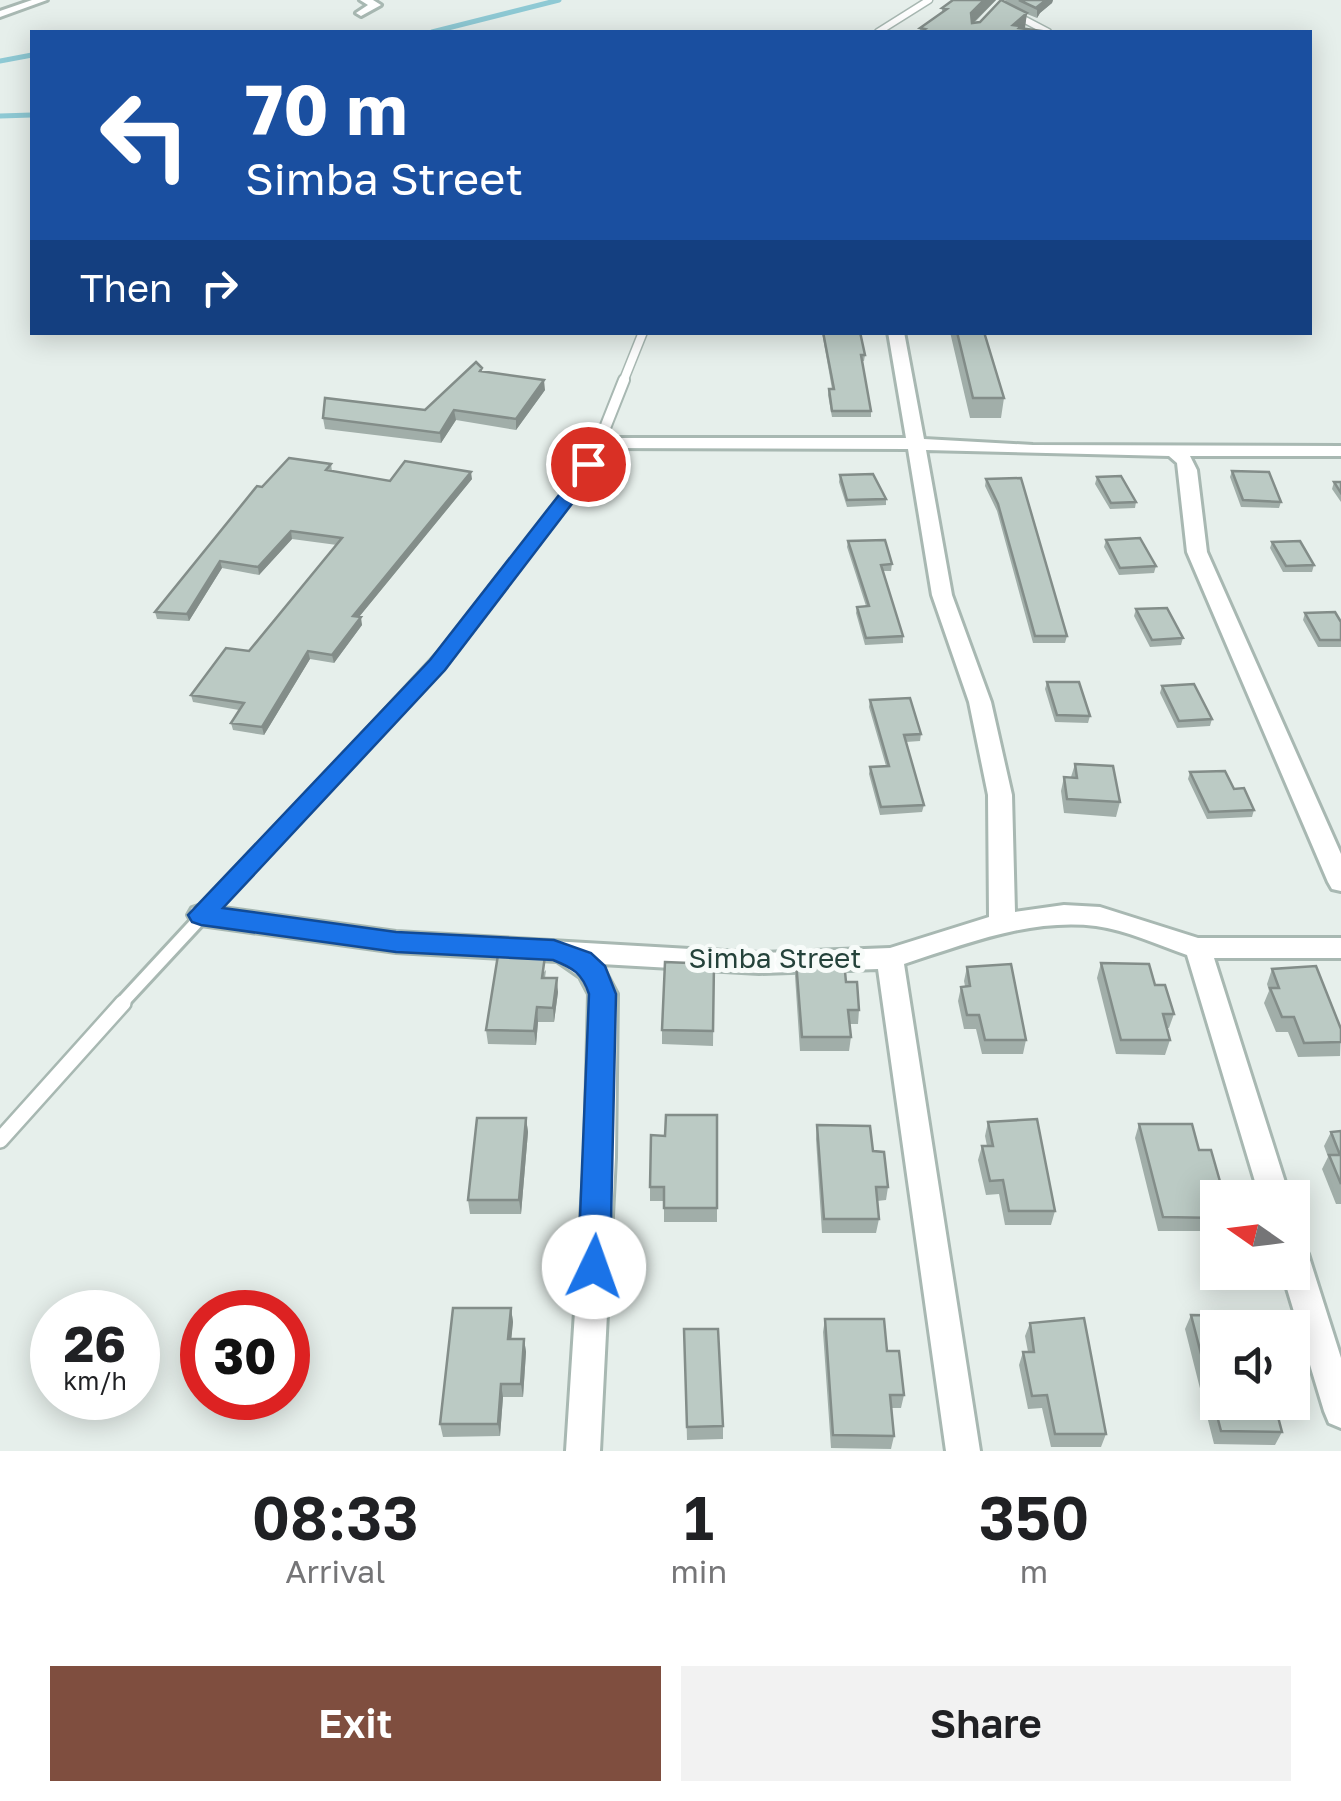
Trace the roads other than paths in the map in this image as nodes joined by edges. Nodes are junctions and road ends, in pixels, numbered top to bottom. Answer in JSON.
{"nodes":[{"id":1,"x":42,"y":0,"type":"edge"},
{"id":2,"x":365,"y":0,"type":"edge"},
{"id":3,"x":929,"y":0,"type":"edge"},
{"id":4,"x":998,"y":6,"type":"edge"},
{"id":5,"x":361,"y":13,"type":"dead end"},
{"id":6,"x":0,"y":14,"type":"edge"},
{"id":7,"x":881,"y":30,"type":"edge"},
{"id":8,"x":1044,"y":30,"type":"edge"},
{"id":9,"x":641,"y":335,"type":"edge"},
{"id":10,"x":896,"y":335,"type":"edge"},
{"id":11,"x":600,"y":442,"type":"junction"},
{"id":12,"x":914,"y":444,"type":"junction"},
{"id":13,"x":1173,"y":451,"type":"junction"},
{"id":14,"x":1341,"y":451,"type":"edge"},
{"id":15,"x":1341,"y":882,"type":"edge"},
{"id":16,"x":201,"y":915,"type":"junction"},
{"id":17,"x":1002,"y":923,"type":"junction"},
{"id":18,"x":1198,"y":948,"type":"junction"},
{"id":19,"x":1341,"y":948,"type":"edge"},
{"id":20,"x":554,"y":950,"type":"junction"},
{"id":21,"x":890,"y":958,"type":"junction"},
{"id":22,"x":0,"y":1140,"type":"edge"},
{"id":23,"x":1269,"y":1180,"type":"edge"},
{"id":24,"x":1303,"y":1290,"type":"edge"},
{"id":25,"x":1341,"y":1410,"type":"edge"},
{"id":26,"x":583,"y":1451,"type":"edge"},
{"id":27,"x":963,"y":1451,"type":"edge"}],
"edges":[{"from":1,"to":6,"type":"street"},
{"from":2,"to":5,"type":"street"},
{"from":3,"to":7,"type":"lane"},
{"from":4,"to":8,"type":"lane"},
{"from":9,"to":11,"type":"lane"},
{"from":10,"to":12,"type":"street"},
{"from":11,"to":12,"type":"street"},
{"from":11,"to":16,"type":"lane"},
{"from":12,"to":13,"type":"street"},
{"from":12,"to":17,"type":"street"},
{"from":13,"to":14,"type":"street"},
{"from":13,"to":15,"type":"street"},
{"from":16,"to":20,"type":"street","name":"Simba Street"},
{"from":16,"to":22,"type":"lane"},
{"from":17,"to":18,"type":"street","name":"Simba Street"},
{"from":17,"to":21,"type":"street","name":"Simba Street"},
{"from":18,"to":19,"type":"street","name":"Simba Street"},
{"from":18,"to":23,"type":"street"},
{"from":20,"to":21,"type":"street","name":"Simba Street"},
{"from":20,"to":26,"type":"street"},
{"from":21,"to":27,"type":"street"},
{"from":24,"to":25,"type":"street"}]}
